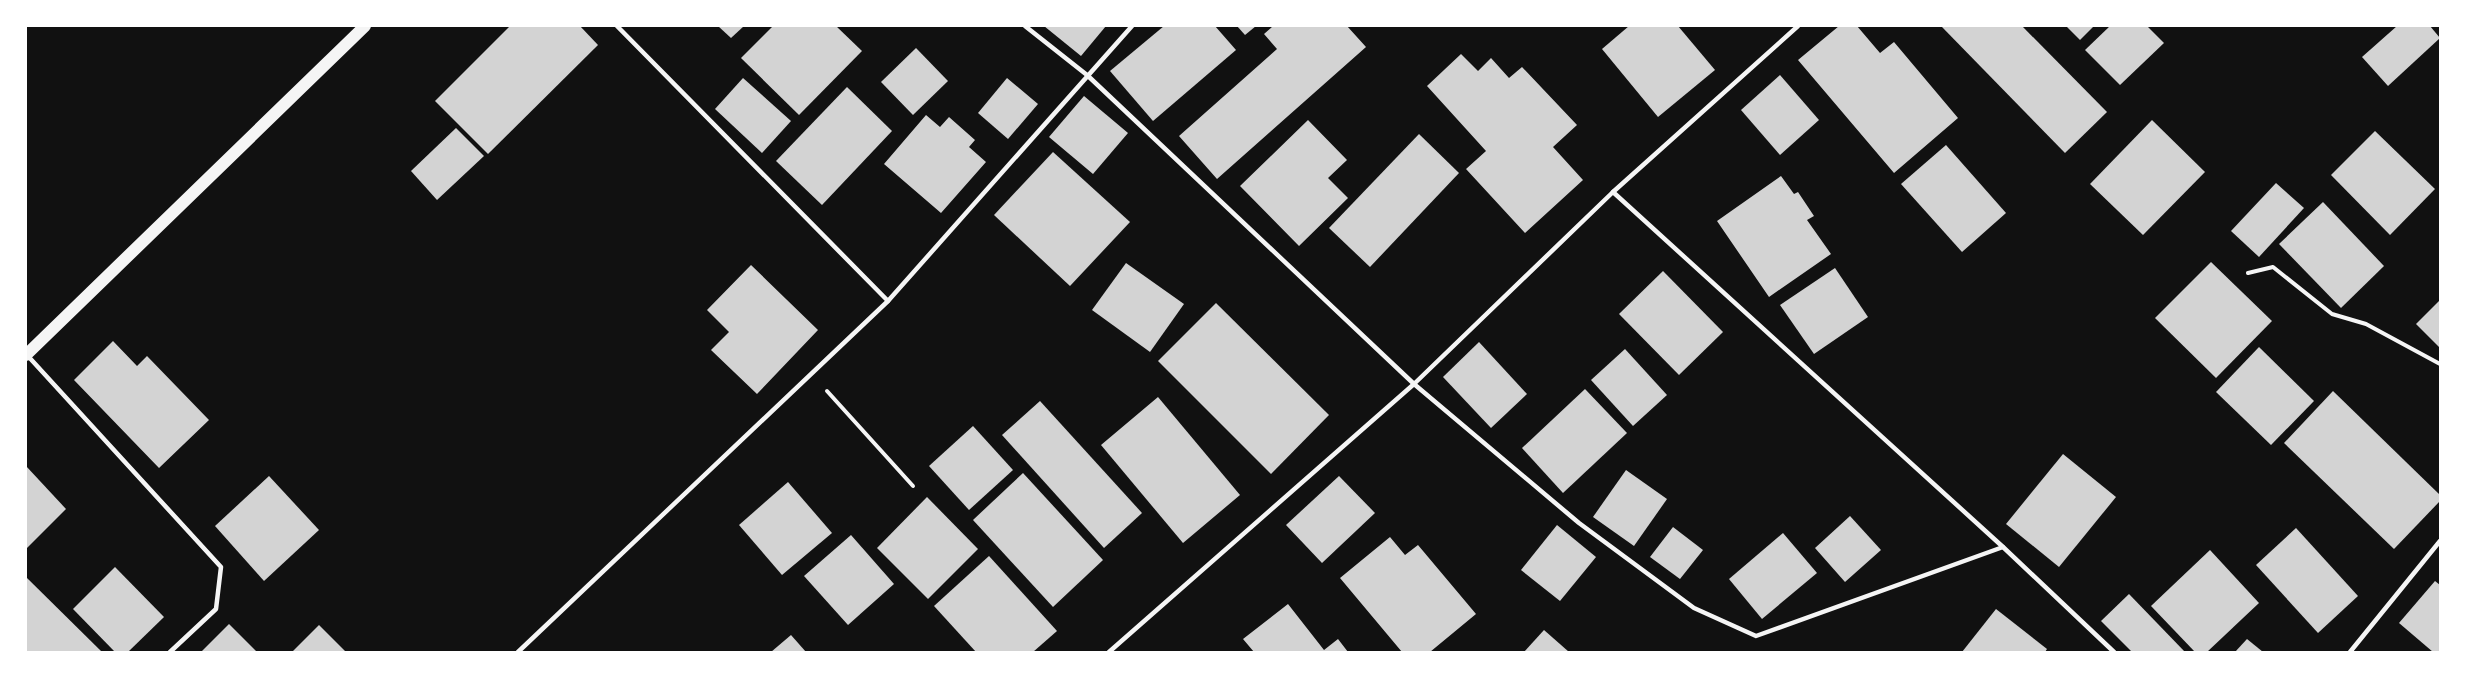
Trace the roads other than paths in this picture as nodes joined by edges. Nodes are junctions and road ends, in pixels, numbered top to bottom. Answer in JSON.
{"nodes":[{"id":1,"x":365,"y":26,"type":"edge"},
{"id":2,"x":617,"y":26,"type":"edge"},
{"id":3,"x":1025,"y":26,"type":"edge"},
{"id":4,"x":1132,"y":26,"type":"edge"},
{"id":5,"x":1798,"y":26,"type":"edge"},
{"id":6,"x":1087,"y":75,"type":"junction"},
{"id":7,"x":1612,"y":192,"type":"junction"},
{"id":8,"x":888,"y":301,"type":"junction"},
{"id":9,"x":26,"y":355,"type":"edge"},
{"id":10,"x":1414,"y":384,"type":"junction"},
{"id":11,"x":2440,"y":541,"type":"edge"},
{"id":12,"x":2003,"y":548,"type":"junction"},
{"id":13,"x":170,"y":652,"type":"edge"},
{"id":14,"x":518,"y":652,"type":"edge"},
{"id":15,"x":1109,"y":652,"type":"edge"},
{"id":16,"x":2114,"y":652,"type":"edge"},
{"id":17,"x":2350,"y":652,"type":"edge"}],
"edges":[{"from":1,"to":9,"type":"main road"},
{"from":2,"to":8,"type":"lane"},
{"from":3,"to":6,"type":"lane"},
{"from":4,"to":6,"type":"lane"},
{"from":5,"to":7,"type":"lane"},
{"from":6,"to":8,"type":"lane"},
{"from":6,"to":10,"type":"lane"},
{"from":7,"to":10,"type":"lane"},
{"from":7,"to":12,"type":"lane"},
{"from":8,"to":14,"type":"lane"},
{"from":9,"to":13,"type":"lane"},
{"from":10,"to":12,"type":"lane"},
{"from":10,"to":15,"type":"lane"},
{"from":11,"to":17,"type":"lane"},
{"from":12,"to":16,"type":"lane"}]}
